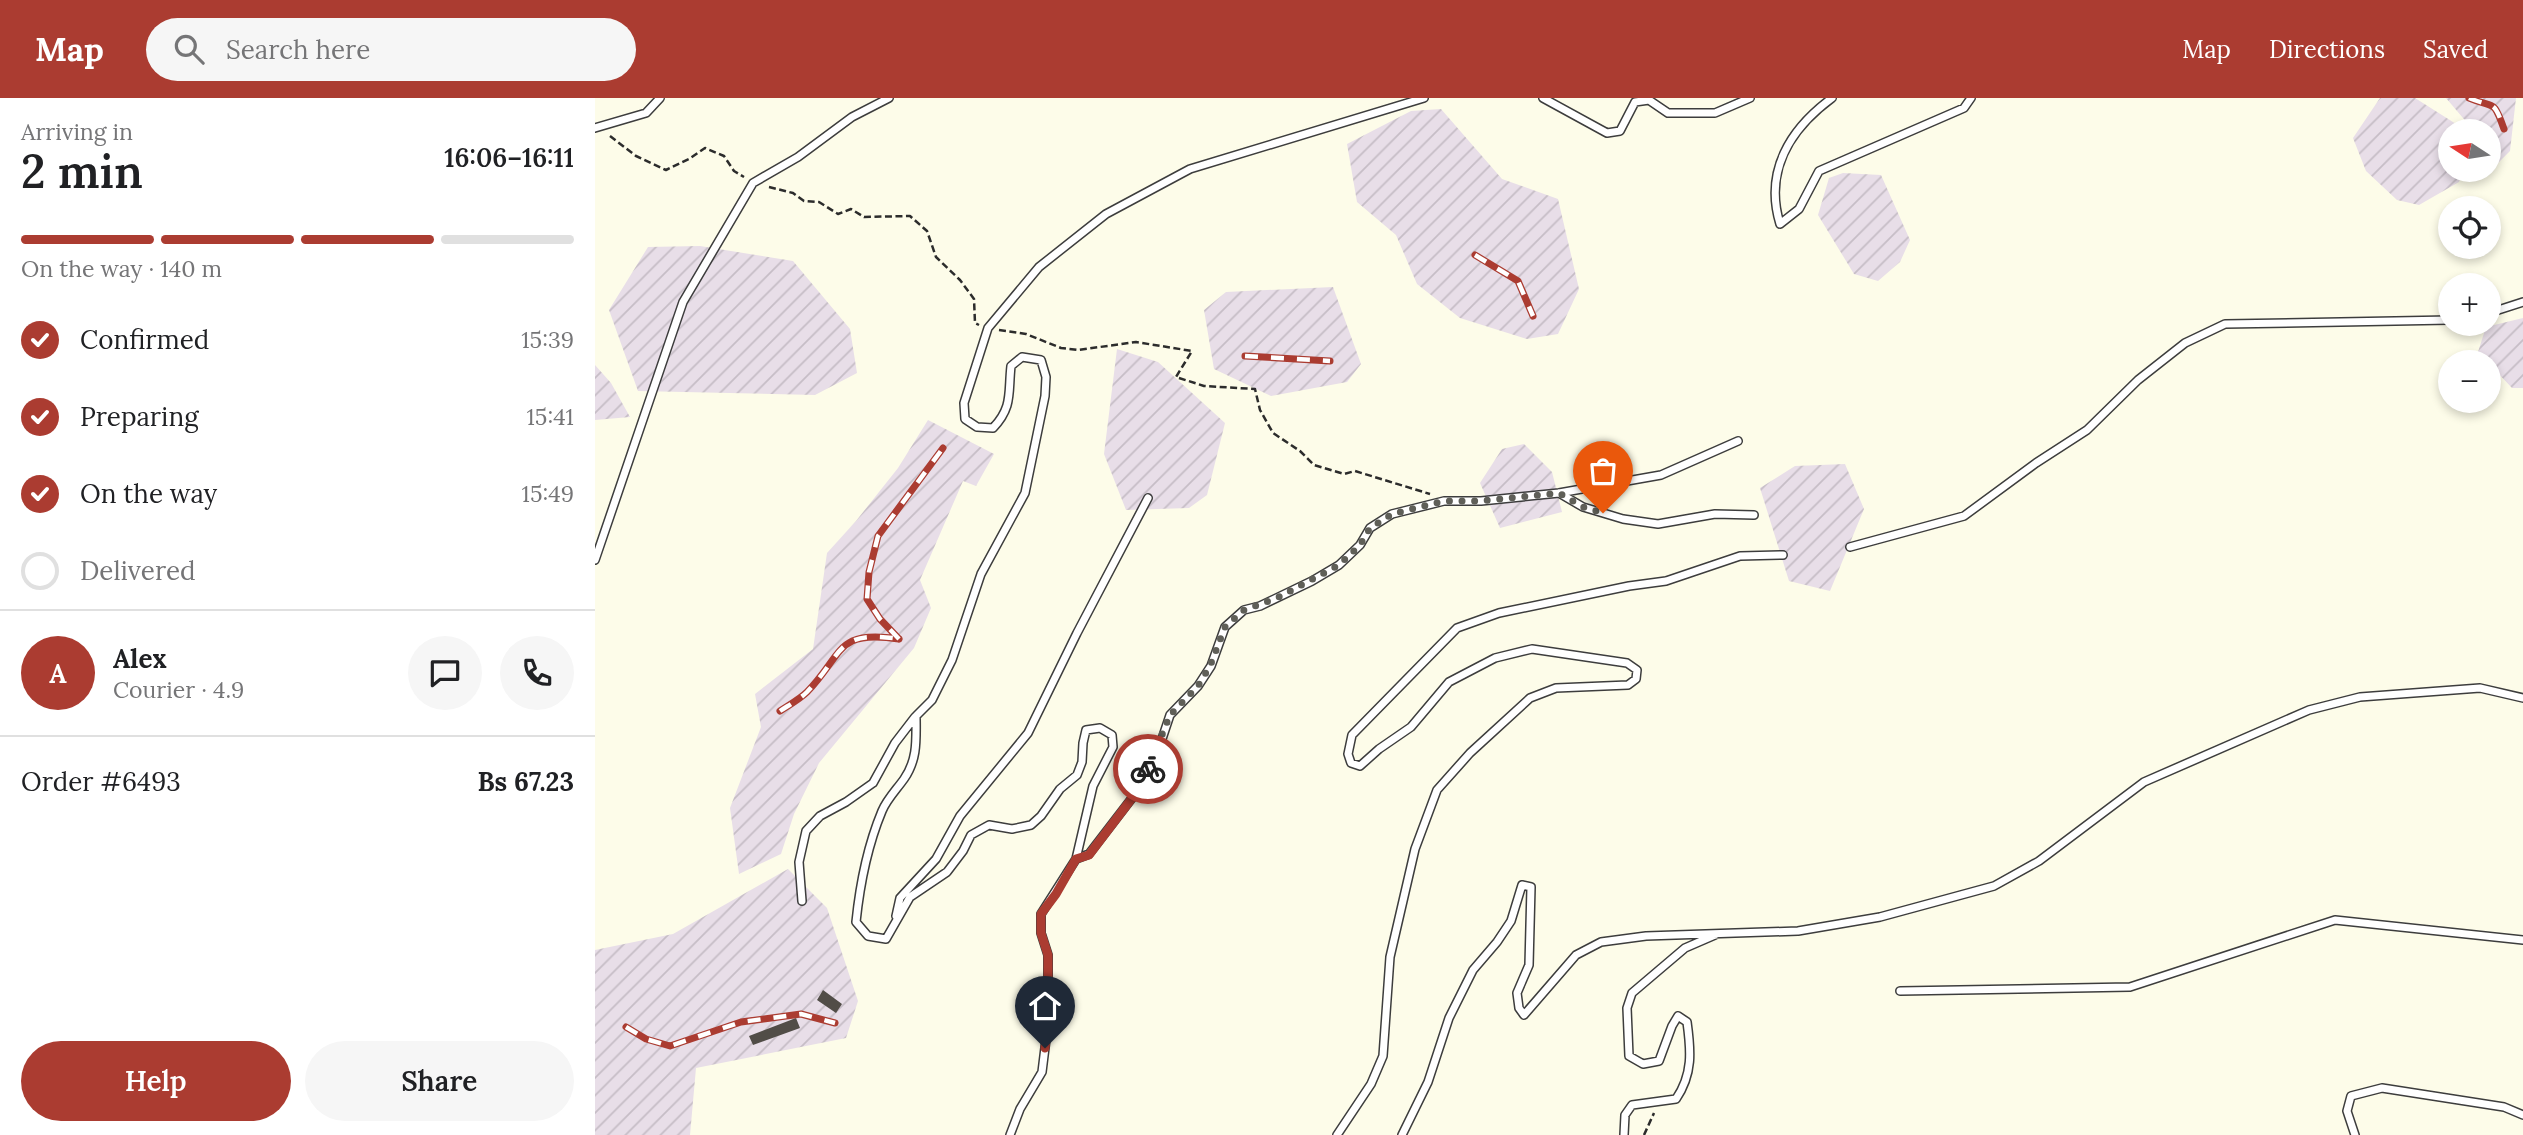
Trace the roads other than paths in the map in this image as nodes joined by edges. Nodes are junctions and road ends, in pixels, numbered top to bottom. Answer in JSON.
{"nodes":[{"id":1,"x":660,"y":98,"type":"edge"},
{"id":2,"x":889,"y":98,"type":"edge"},
{"id":3,"x":1424,"y":98,"type":"edge"},
{"id":4,"x":1543,"y":98,"type":"edge"},
{"id":5,"x":1750,"y":98,"type":"edge"},
{"id":6,"x":1832,"y":98,"type":"edge"},
{"id":7,"x":1971,"y":98,"type":"edge"},
{"id":8,"x":597,"y":128,"type":"edge"},
{"id":9,"x":2523,"y":302,"type":"edge"},
{"id":10,"x":2501,"y":309,"type":"edge"},
{"id":11,"x":2438,"y":320,"type":"edge"},
{"id":12,"x":1738,"y":440,"type":"dead end"},
{"id":13,"x":1559,"y":493,"type":"junction"},
{"id":14,"x":1148,"y":498,"type":"dead end"},
{"id":15,"x":1754,"y":515,"type":"dead end"},
{"id":16,"x":1850,"y":547,"type":"dead end"},
{"id":17,"x":1783,"y":555,"type":"dead end"},
{"id":18,"x":595,"y":560,"type":"edge"},
{"id":19,"x":2523,"y":698,"type":"edge"},
{"id":20,"x":916,"y":716,"type":"junction"},
{"id":21,"x":1076,"y":859,"type":"junction"},
{"id":22,"x":802,"y":901,"type":"dead end"},
{"id":23,"x":894,"y":923,"type":"junction"},
{"id":24,"x":1719,"y":933,"type":"junction"},
{"id":25,"x":2523,"y":940,"type":"edge"},
{"id":26,"x":1900,"y":991,"type":"dead end"},
{"id":27,"x":2523,"y":1115,"type":"edge"},
{"id":28,"x":1010,"y":1135,"type":"edge"},
{"id":29,"x":1337,"y":1135,"type":"edge"},
{"id":30,"x":1402,"y":1135,"type":"edge"},
{"id":31,"x":1624,"y":1135,"type":"edge"},
{"id":32,"x":2355,"y":1135,"type":"edge"}],
"edges":[{"from":1,"to":8,"type":"lane"},
{"from":2,"to":18,"type":"lane"},
{"from":3,"to":20,"type":"lane"},
{"from":4,"to":5,"type":"lane"},
{"from":6,"to":7,"type":"lane"},
{"from":9,"to":10,"type":"lane"},
{"from":11,"to":16,"type":"lane"},
{"from":12,"to":13,"type":"lane"},
{"from":13,"to":15,"type":"lane"},
{"from":13,"to":21,"type":"lane"},
{"from":14,"to":23,"type":"lane"},
{"from":17,"to":29,"type":"lane"},
{"from":19,"to":24,"type":"lane"},
{"from":20,"to":22,"type":"lane"},
{"from":20,"to":23,"type":"lane"},
{"from":21,"to":23,"type":"lane"},
{"from":21,"to":28,"type":"lane"},
{"from":24,"to":30,"type":"lane"},
{"from":24,"to":31,"type":"lane"},
{"from":25,"to":26,"type":"lane"},
{"from":27,"to":32,"type":"lane"}]}
